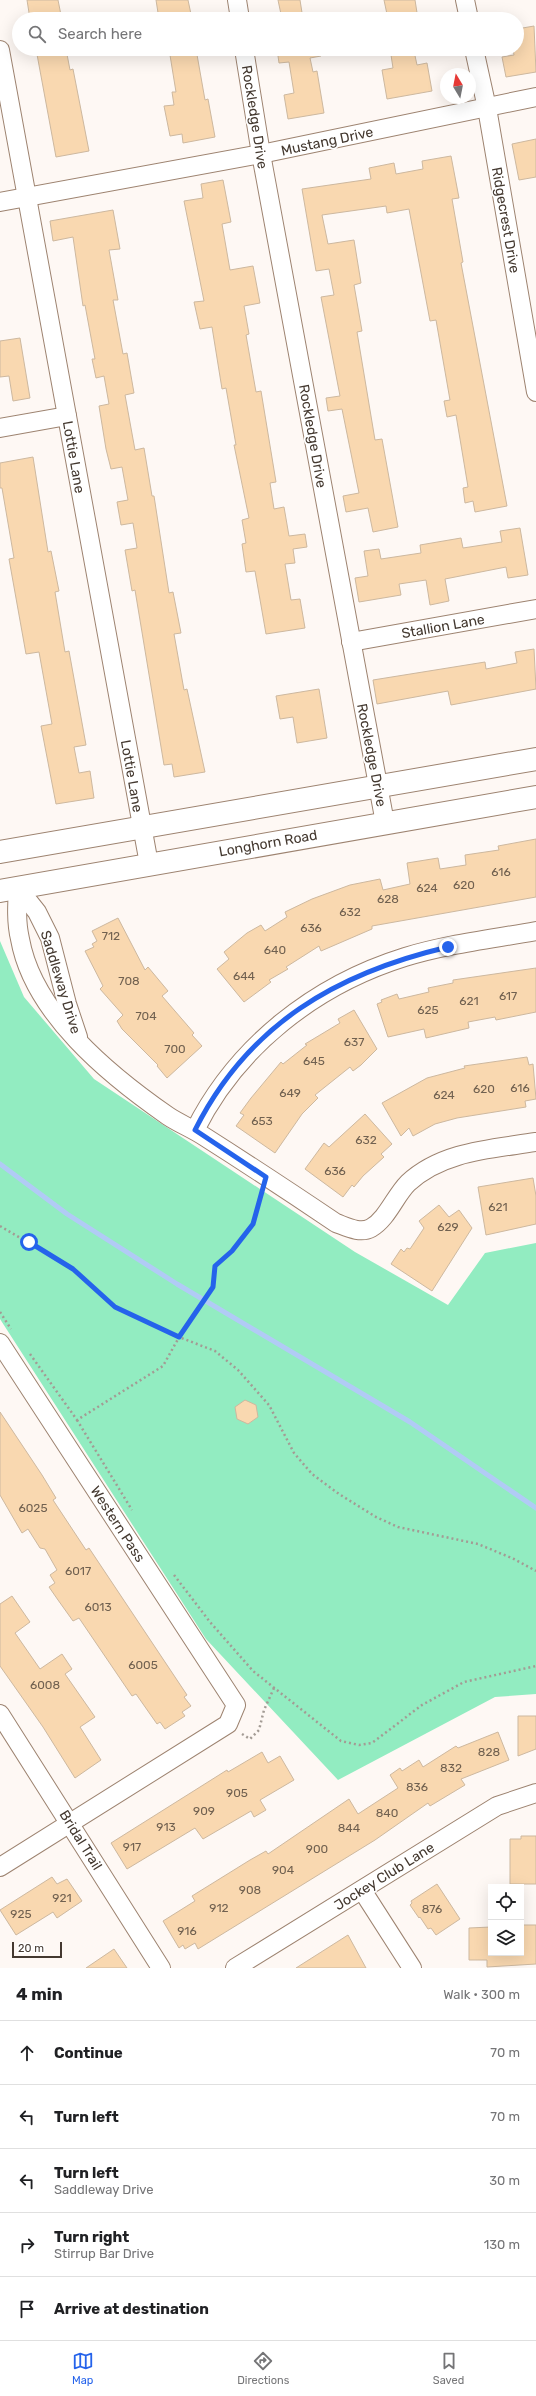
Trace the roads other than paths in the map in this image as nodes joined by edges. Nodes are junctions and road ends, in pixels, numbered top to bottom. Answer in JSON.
{"nodes":[{"id":1,"x":236,"y":0,"type":"edge"},
{"id":2,"x":465,"y":0,"type":"edge"},
{"id":3,"x":239,"y":12,"type":"edge"},
{"id":4,"x":468,"y":12,"type":"edge"},
{"id":5,"x":0,"y":50,"type":"edge"},
{"id":6,"x":245,"y":56,"type":"edge"},
{"id":7,"x":476,"y":56,"type":"edge"},
{"id":8,"x":536,"y":98,"type":"edge"},
{"id":9,"x":487,"y":108,"type":"junction"},
{"id":10,"x":261,"y":154,"type":"junction"},
{"id":11,"x":27,"y":197,"type":"junction"},
{"id":12,"x":0,"y":202,"type":"edge"},
{"id":13,"x":536,"y":391,"type":"edge"},
{"id":14,"x":67,"y":416,"type":"junction"},
{"id":15,"x":0,"y":428,"type":"edge"},
{"id":16,"x":536,"y":609,"type":"edge"},
{"id":17,"x":351,"y":642,"type":"junction"},
{"id":18,"x":536,"y":759,"type":"edge"},
{"id":19,"x":378,"y":786,"type":"junction"},
{"id":20,"x":536,"y":797,"type":"edge"},
{"id":21,"x":384,"y":823,"type":"junction"},
{"id":22,"x":142,"y":827,"type":"junction"},
{"id":23,"x":0,"y":852,"type":"edge"},
{"id":24,"x":149,"y":864,"type":"junction"},
{"id":25,"x":9,"y":889,"type":"edge"},
{"id":26,"x":536,"y":931,"type":"edge"},
{"id":27,"x":80,"y":1041,"type":"junction"},
{"id":28,"x":195,"y":1130,"type":"junction"},
{"id":29,"x":536,"y":1142,"type":"edge"},
{"id":30,"x":6,"y":1338,"type":"edge"},
{"id":31,"x":0,"y":1714,"type":"edge"},
{"id":32,"x":536,"y":1793,"type":"edge"},
{"id":33,"x":71,"y":1823,"type":"junction"},
{"id":34,"x":0,"y":1867,"type":"edge"},
{"id":35,"x":362,"y":1890,"type":"junction"},
{"id":36,"x":161,"y":1968,"type":"edge"},
{"id":37,"x":235,"y":1968,"type":"edge"},
{"id":38,"x":412,"y":1968,"type":"edge"}],
"edges":[{"from":1,"to":3,"type":"street"},
{"from":2,"to":4,"type":"street"},
{"from":5,"to":11,"type":"street","name":"Lottie Lane"},
{"from":6,"to":10,"type":"street","name":"Rockledge Drive"},
{"from":7,"to":9,"type":"street","name":"Ridgecrest Drive"},
{"from":8,"to":9,"type":"street","name":"Mustang Drive"},
{"from":9,"to":10,"type":"street","name":"Mustang Drive"},
{"from":9,"to":13,"type":"street","name":"Ridgecrest Drive"},
{"from":10,"to":11,"type":"street","name":"Mustang Drive"},
{"from":10,"to":17,"type":"street","name":"Rockledge Drive"},
{"from":11,"to":12,"type":"street","name":"Mustang Drive"},
{"from":11,"to":14,"type":"street","name":"Lottie Lane"},
{"from":14,"to":15,"type":"street"},
{"from":14,"to":22,"type":"street","name":"Lottie Lane"},
{"from":16,"to":17,"type":"street","name":"Stallion Lane"},
{"from":17,"to":19,"type":"street","name":"Rockledge Drive"},
{"from":18,"to":19,"type":"main road"},
{"from":19,"to":21,"type":"street","name":"Rockledge Drive"},
{"from":19,"to":22,"type":"main road"},
{"from":20,"to":21,"type":"main road","name":"Longhorn Road"},
{"from":21,"to":24,"type":"main road","name":"Longhorn Road"},
{"from":22,"to":23,"type":"main road"},
{"from":22,"to":24,"type":"street","name":"Lottie Lane"},
{"from":24,"to":25,"type":"main road","name":"Longhorn Road"},
{"from":25,"to":27,"type":"street","name":"Saddleway Drive"},
{"from":25,"to":27,"type":"street","name":"Saddleway Drive"},
{"from":26,"to":28,"type":"street"},
{"from":27,"to":28,"type":"street","name":"Saddleway Drive"},
{"from":28,"to":29,"type":"street","name":"Saddleway Drive"},
{"from":30,"to":33,"type":"street","name":"Western Pass"},
{"from":31,"to":33,"type":"street","name":"Bridal Trail"},
{"from":32,"to":35,"type":"street","name":"Jockey Club Lane"},
{"from":33,"to":34,"type":"street"},
{"from":33,"to":36,"type":"street","name":"Bridal Trail"},
{"from":35,"to":37,"type":"street","name":"Jockey Club Lane"},
{"from":35,"to":38,"type":"street"}]}
